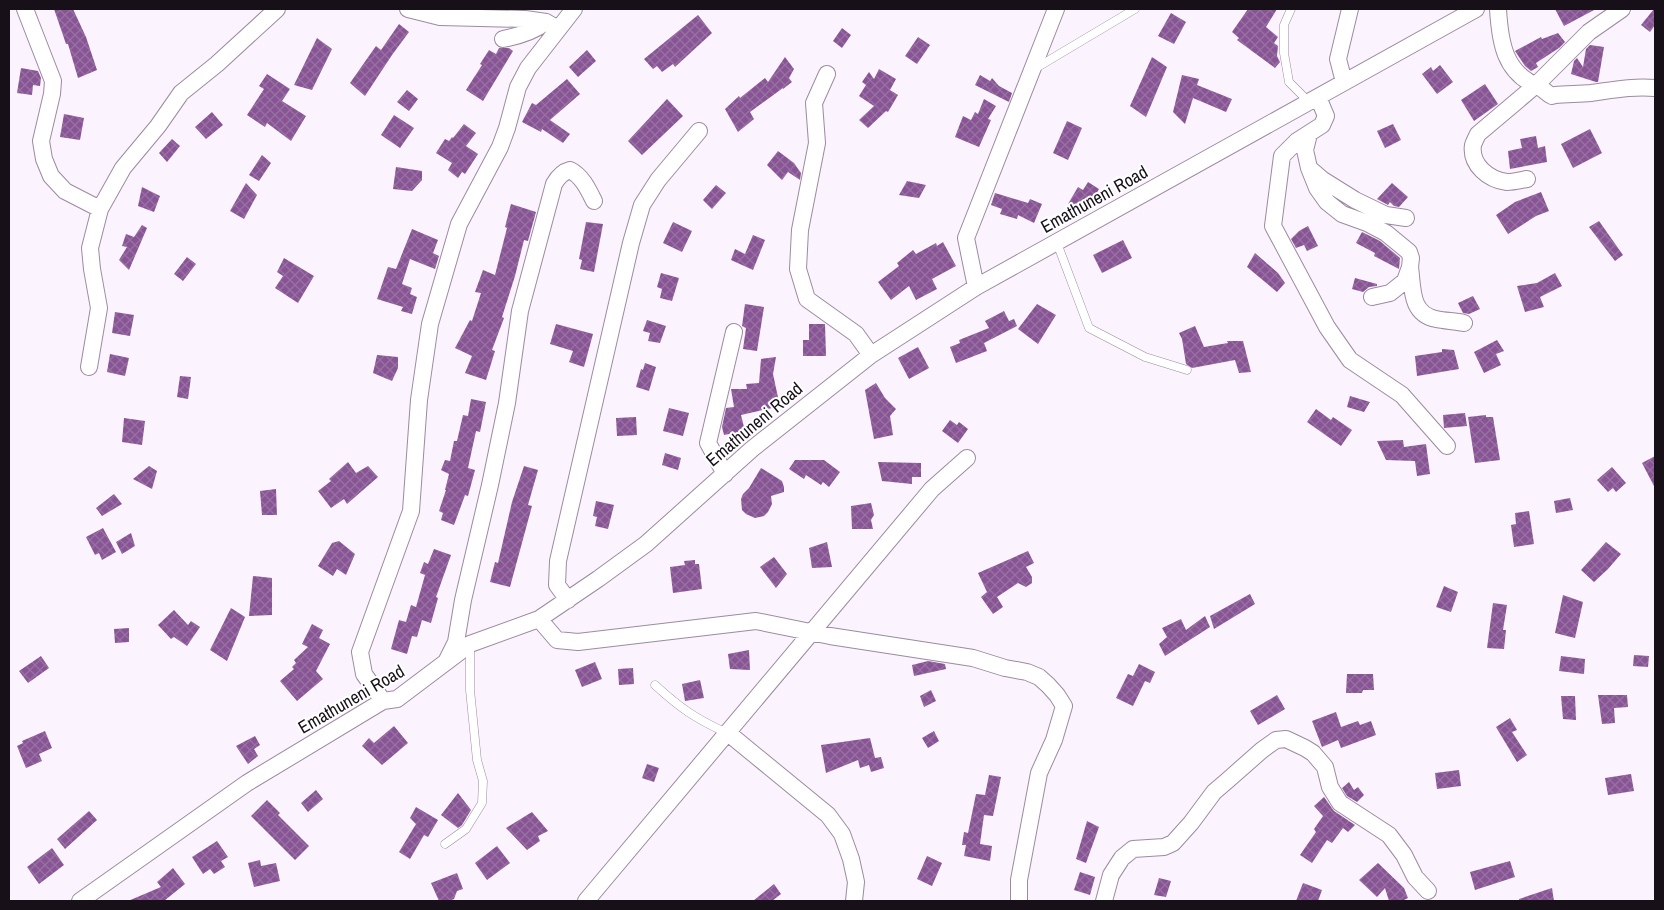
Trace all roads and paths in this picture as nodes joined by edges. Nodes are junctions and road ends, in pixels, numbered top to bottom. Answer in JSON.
{"nodes":[{"id":1,"x":25,"y":9,"type":"edge"},
{"id":2,"x":277,"y":9,"type":"edge"},
{"id":3,"x":408,"y":9,"type":"edge"},
{"id":4,"x":574,"y":9,"type":"edge"},
{"id":5,"x":1056,"y":9,"type":"edge"},
{"id":6,"x":1135,"y":9,"type":"edge"},
{"id":7,"x":1291,"y":9,"type":"edge"},
{"id":8,"x":1350,"y":9,"type":"edge"},
{"id":9,"x":1476,"y":9,"type":"edge"},
{"id":10,"x":1498,"y":9,"type":"edge"},
{"id":11,"x":1622,"y":9,"type":"edge"},
{"id":12,"x":552,"y":26,"type":"junction"},
{"id":13,"x":503,"y":39,"type":"dead end"},
{"id":14,"x":1031,"y":71,"type":"junction"},
{"id":15,"x":827,"y":74,"type":"dead end"},
{"id":16,"x":1344,"y":82,"type":"junction"},
{"id":17,"x":1534,"y":86,"type":"junction"},
{"id":18,"x":1655,"y":88,"type":"edge"},
{"id":19,"x":1313,"y":99,"type":"junction"},
{"id":20,"x":700,"y":131,"type":"dead end"},
{"id":21,"x":1309,"y":134,"type":"junction"},
{"id":22,"x":1308,"y":168,"type":"junction"},
{"id":23,"x":1527,"y":180,"type":"dead end"},
{"id":24,"x":594,"y":201,"type":"dead end"},
{"id":25,"x":100,"y":209,"type":"junction"},
{"id":26,"x":1406,"y":218,"type":"dead end"},
{"id":27,"x":1057,"y":243,"type":"junction"},
{"id":28,"x":1410,"y":267,"type":"junction"},
{"id":29,"x":976,"y":287,"type":"junction"},
{"id":30,"x":1372,"y":297,"type":"dead end"},
{"id":31,"x":1464,"y":323,"type":"dead end"},
{"id":32,"x":734,"y":332,"type":"dead end"},
{"id":33,"x":871,"y":355,"type":"junction"},
{"id":34,"x":89,"y":368,"type":"dead end"},
{"id":35,"x":1187,"y":370,"type":"dead end"},
{"id":36,"x":1447,"y":446,"type":"dead end"},
{"id":37,"x":967,"y":458,"type":"dead end"},
{"id":38,"x":725,"y":474,"type":"junction"},
{"id":39,"x":568,"y":600,"type":"junction"},
{"id":40,"x":539,"y":619,"type":"junction"},
{"id":41,"x":810,"y":632,"type":"junction"},
{"id":42,"x":470,"y":644,"type":"junction"},
{"id":43,"x":446,"y":662,"type":"junction"},
{"id":44,"x":655,"y":685,"type":"dead end"},
{"id":45,"x":383,"y":701,"type":"junction"},
{"id":46,"x":728,"y":733,"type":"junction"},
{"id":47,"x":445,"y":844,"type":"dead end"},
{"id":48,"x":1428,"y":891,"type":"dead end"},
{"id":49,"x":87,"y":899,"type":"edge"},
{"id":50,"x":586,"y":901,"type":"edge"},
{"id":51,"x":854,"y":901,"type":"edge"},
{"id":52,"x":1019,"y":901,"type":"edge"},
{"id":53,"x":1104,"y":901,"type":"edge"}],
"edges":[{"from":1,"to":25,"type":"street"},
{"from":2,"to":25,"type":"street"},
{"from":3,"to":12,"type":"street"},
{"from":4,"to":12,"type":"street"},
{"from":5,"to":14,"type":"street"},
{"from":6,"to":14,"type":"lane"},
{"from":7,"to":19,"type":"lane"},
{"from":8,"to":16,"type":"street"},
{"from":9,"to":16,"type":"street","name":"Emathuneni Road"},
{"from":10,"to":17,"type":"street"},
{"from":11,"to":17,"type":"street"},
{"from":12,"to":13,"type":"street"},
{"from":12,"to":45,"type":"street"},
{"from":14,"to":29,"type":"street"},
{"from":15,"to":33,"type":"street"},
{"from":16,"to":19,"type":"street","name":"Emathuneni Road"},
{"from":17,"to":18,"type":"street"},
{"from":17,"to":23,"type":"street"},
{"from":19,"to":21,"type":"street"},
{"from":19,"to":27,"type":"street","name":"Emathuneni Road"},
{"from":20,"to":39,"type":"street"},
{"from":21,"to":22,"type":"street"},
{"from":21,"to":36,"type":"street"},
{"from":22,"to":26,"type":"street"},
{"from":22,"to":28,"type":"street"},
{"from":24,"to":43,"type":"street"},
{"from":25,"to":34,"type":"street"},
{"from":27,"to":29,"type":"street","name":"Emathuneni Road"},
{"from":27,"to":35,"type":"lane"},
{"from":28,"to":30,"type":"street"},
{"from":28,"to":31,"type":"street"},
{"from":29,"to":33,"type":"street","name":"Emathuneni Road"},
{"from":32,"to":38,"type":"street"},
{"from":33,"to":38,"type":"street","name":"Emathuneni Road"},
{"from":37,"to":41,"type":"street"},
{"from":38,"to":39,"type":"street","name":"Emathuneni Road"},
{"from":39,"to":40,"type":"street","name":"Emathuneni Road"},
{"from":40,"to":41,"type":"street"},
{"from":40,"to":42,"type":"street","name":"Emathuneni Road"},
{"from":41,"to":46,"type":"street"},
{"from":41,"to":52,"type":"street"},
{"from":42,"to":43,"type":"street","name":"Emathuneni Road"},
{"from":42,"to":47,"type":"lane"},
{"from":43,"to":45,"type":"street","name":"Emathuneni Road"},
{"from":44,"to":46,"type":"lane"},
{"from":45,"to":49,"type":"street","name":"Emathuneni Road"},
{"from":46,"to":50,"type":"street"},
{"from":46,"to":51,"type":"street"},
{"from":48,"to":53,"type":"street"}]}
